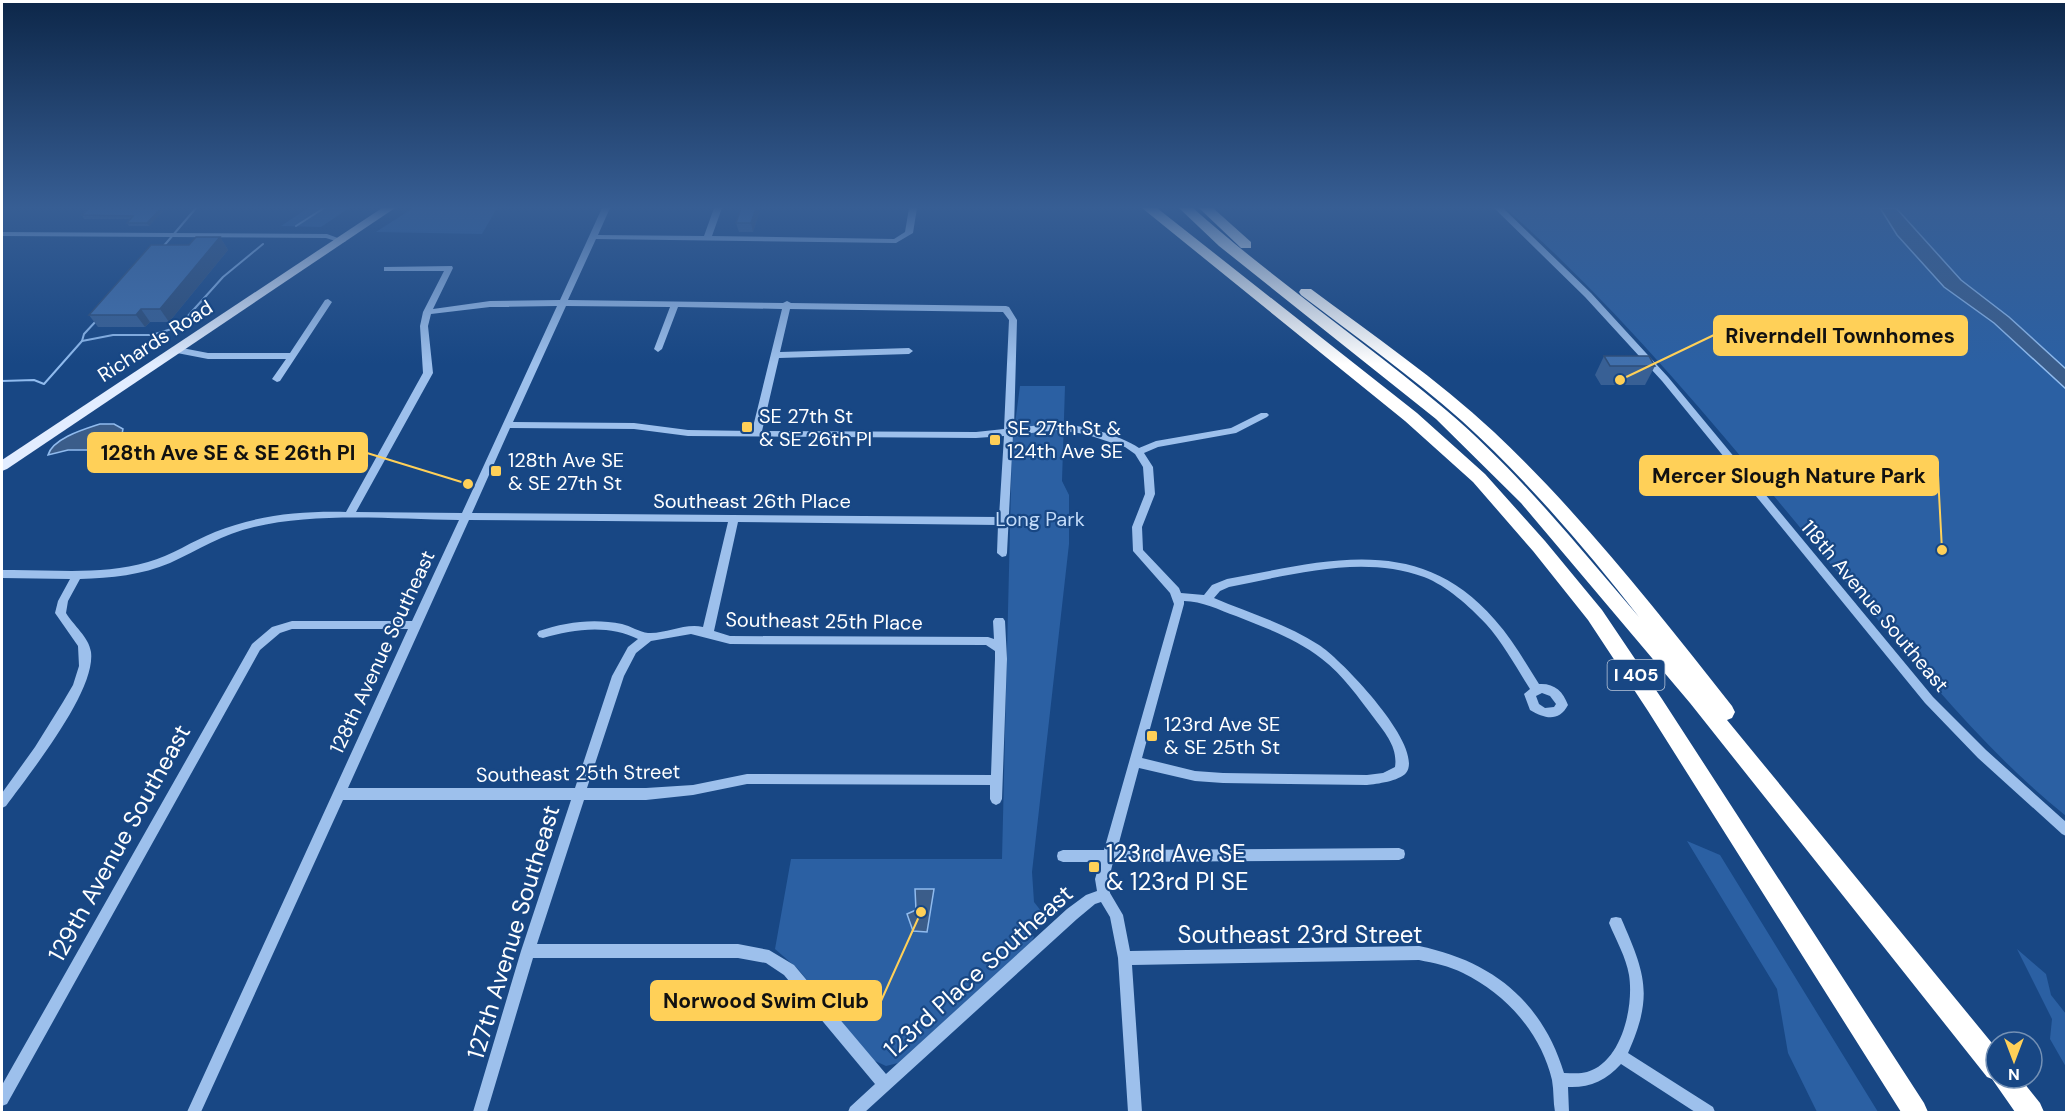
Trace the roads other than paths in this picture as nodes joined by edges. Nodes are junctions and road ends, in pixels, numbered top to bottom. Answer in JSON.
{"nodes":[{"id":1,"x":313,"y":260,"type":"edge"},
{"id":2,"x":583,"y":260,"type":"edge"},
{"id":3,"x":1201,"y":260,"type":"edge"},
{"id":4,"x":1212,"y":260,"type":"edge"},
{"id":5,"x":1217,"y":260,"type":"edge"},
{"id":6,"x":1246,"y":260,"type":"edge"},
{"id":7,"x":1265,"y":260,"type":"edge"},
{"id":8,"x":1552,"y":260,"type":"edge"},
{"id":9,"x":387,"y":269,"type":"dead end"},
{"id":10,"x":1241,"y":284,"type":"junction"},
{"id":11,"x":328,"y":302,"type":"dead end"},
{"id":12,"x":563,"y":303,"type":"junction"},
{"id":13,"x":675,"y":304,"type":"junction"},
{"id":14,"x":787,"y":304,"type":"junction"},
{"id":15,"x":1274,"y":308,"type":"junction"},
{"id":16,"x":427,"y":312,"type":"junction"},
{"id":17,"x":658,"y":349,"type":"dead end"},
{"id":18,"x":177,"y":350,"type":"junction"},
{"id":19,"x":909,"y":351,"type":"dead end"},
{"id":20,"x":775,"y":355,"type":"junction"},
{"id":21,"x":293,"y":356,"type":"junction"},
{"id":22,"x":277,"y":380,"type":"dead end"},
{"id":23,"x":1264,"y":415,"type":"dead end"},
{"id":24,"x":507,"y":425,"type":"junction"},
{"id":25,"x":1008,"y":433,"type":"junction"},
{"id":26,"x":756,"y":434,"type":"junction"},
{"id":27,"x":1138,"y":452,"type":"junction"},
{"id":28,"x":2,"y":466,"type":"edge"},
{"id":29,"x":349,"y":514,"type":"junction"},
{"id":30,"x":466,"y":516,"type":"junction"},
{"id":31,"x":735,"y":519,"type":"junction"},
{"id":32,"x":1004,"y":521,"type":"junction"},
{"id":33,"x":1002,"y":553,"type":"dead end"},
{"id":34,"x":2,"y":574,"type":"edge"},
{"id":35,"x":78,"y":574,"type":"junction"},
{"id":36,"x":1178,"y":597,"type":"junction"},
{"id":37,"x":1206,"y":600,"type":"junction"},
{"id":38,"x":999,"y":621,"type":"dead end"},
{"id":39,"x":417,"y":625,"type":"junction"},
{"id":40,"x":708,"y":631,"type":"junction"},
{"id":41,"x":543,"y":634,"type":"dead end"},
{"id":42,"x":648,"y":637,"type":"junction"},
{"id":43,"x":999,"y":648,"type":"junction"},
{"id":44,"x":1536,"y":689,"type":"dead end"},
{"id":45,"x":1134,"y":761,"type":"junction"},
{"id":46,"x":996,"y":780,"type":"junction"},
{"id":47,"x":339,"y":794,"type":"junction"},
{"id":48,"x":581,"y":794,"type":"junction"},
{"id":49,"x":996,"y":800,"type":"dead end"},
{"id":50,"x":2,"y":802,"type":"edge"},
{"id":51,"x":2067,"y":830,"type":"edge"},
{"id":52,"x":1399,"y":854,"type":"dead end"},
{"id":53,"x":1063,"y":856,"type":"dead end"},
{"id":54,"x":1108,"y":856,"type":"junction"},
{"id":55,"x":1104,"y":895,"type":"junction"},
{"id":56,"x":1617,"y":923,"type":"dead end"},
{"id":57,"x":1895,"y":940,"type":"junction"},
{"id":58,"x":528,"y":951,"type":"junction"},
{"id":59,"x":1125,"y":958,"type":"junction"},
{"id":60,"x":1984,"y":1053,"type":"edge"},
{"id":61,"x":1619,"y":1055,"type":"junction"},
{"id":62,"x":1559,"y":1080,"type":"junction"},
{"id":63,"x":885,"y":1085,"type":"junction"},
{"id":64,"x":2013,"y":1090,"type":"edge"},
{"id":65,"x":2,"y":1099,"type":"edge"},
{"id":66,"x":194,"y":1113,"type":"edge"},
{"id":67,"x":480,"y":1113,"type":"edge"},
{"id":68,"x":855,"y":1113,"type":"edge"},
{"id":69,"x":1135,"y":1113,"type":"edge"},
{"id":70,"x":1562,"y":1113,"type":"edge"},
{"id":71,"x":1708,"y":1113,"type":"edge"},
{"id":72,"x":1916,"y":1113,"type":"edge"},
{"id":73,"x":2031,"y":1113,"type":"edge"}],
"edges":[{"from":1,"to":18,"type":"main road","name":"Richards Road"},
{"from":2,"to":12,"type":"street","name":"128th Avenue Southeast"},
{"from":3,"to":15,"type":"highway"},
{"from":4,"to":10,"type":"highway","number":"I 405"},
{"from":5,"to":10,"type":"highway"},
{"from":6,"to":57,"type":"highway","number":"I 405"},
{"from":7,"to":57,"type":"highway"},
{"from":8,"to":51,"type":"street","name":"118th Avenue Southeast"},
{"from":9,"to":16,"type":"street"},
{"from":10,"to":15,"type":"highway","number":"I 405"},
{"from":11,"to":21,"type":"street"},
{"from":12,"to":13,"type":"street"},
{"from":12,"to":16,"type":"street"},
{"from":12,"to":24,"type":"street","name":"128th Avenue Southeast"},
{"from":13,"to":14,"type":"street"},
{"from":13,"to":17,"type":"street"},
{"from":14,"to":20,"type":"street"},
{"from":14,"to":25,"type":"street"},
{"from":15,"to":72,"type":"highway","number":"I 405"},
{"from":16,"to":29,"type":"street"},
{"from":18,"to":21,"type":"street"},
{"from":18,"to":28,"type":"main road","name":"Richards Road"},
{"from":19,"to":20,"type":"street"},
{"from":20,"to":26,"type":"street"},
{"from":21,"to":22,"type":"street"},
{"from":23,"to":27,"type":"street"},
{"from":24,"to":26,"type":"street"},
{"from":24,"to":30,"type":"street","name":"128th Avenue Southeast"},
{"from":25,"to":26,"type":"street"},
{"from":25,"to":27,"type":"street"},
{"from":25,"to":32,"type":"street"},
{"from":27,"to":36,"type":"street"},
{"from":29,"to":30,"type":"street","name":"Southeast 26th Place"},
{"from":29,"to":35,"type":"street","name":"Southeast 26th Place"},
{"from":30,"to":31,"type":"street","name":"Southeast 26th Place"},
{"from":30,"to":39,"type":"street","name":"128th Avenue Southeast"},
{"from":31,"to":32,"type":"street","name":"Southeast 26th Place"},
{"from":31,"to":40,"type":"street"},
{"from":32,"to":33,"type":"street"},
{"from":34,"to":35,"type":"street","name":"Southeast 26th Place"},
{"from":35,"to":50,"type":"street"},
{"from":36,"to":37,"type":"street"},
{"from":36,"to":45,"type":"street"},
{"from":37,"to":44,"type":"street"},
{"from":37,"to":45,"type":"street"},
{"from":38,"to":43,"type":"street"},
{"from":39,"to":47,"type":"street","name":"128th Avenue Southeast"},
{"from":39,"to":65,"type":"street","name":"129th Avenue Southeast"},
{"from":40,"to":42,"type":"street","name":"Southeast 25th Place"},
{"from":40,"to":43,"type":"street","name":"Southeast 25th Place"},
{"from":41,"to":42,"type":"street"},
{"from":42,"to":48,"type":"street","name":"127th Avenue Southeast"},
{"from":43,"to":46,"type":"street"},
{"from":45,"to":54,"type":"street"},
{"from":46,"to":48,"type":"street","name":"Southeast 25th Street"},
{"from":46,"to":49,"type":"street"},
{"from":47,"to":48,"type":"street","name":"Southeast 25th Street"},
{"from":47,"to":66,"type":"street","name":"128th Avenue Southeast"},
{"from":48,"to":58,"type":"street","name":"127th Avenue Southeast"},
{"from":52,"to":54,"type":"street"},
{"from":53,"to":54,"type":"street"},
{"from":54,"to":55,"type":"street"},
{"from":55,"to":59,"type":"street"},
{"from":55,"to":63,"type":"street","name":"123rd Place Southeast"},
{"from":56,"to":61,"type":"street"},
{"from":57,"to":60,"type":"highway","number":"I 405"},
{"from":58,"to":63,"type":"street"},
{"from":58,"to":67,"type":"street","name":"127th Avenue Southeast"},
{"from":59,"to":62,"type":"street","name":"Southeast 23rd Street"},
{"from":59,"to":69,"type":"street"},
{"from":61,"to":62,"type":"street"},
{"from":61,"to":71,"type":"street"},
{"from":62,"to":70,"type":"street","name":"Southeast 23rd Street"},
{"from":63,"to":68,"type":"street"},
{"from":64,"to":73,"type":"highway"}]}
